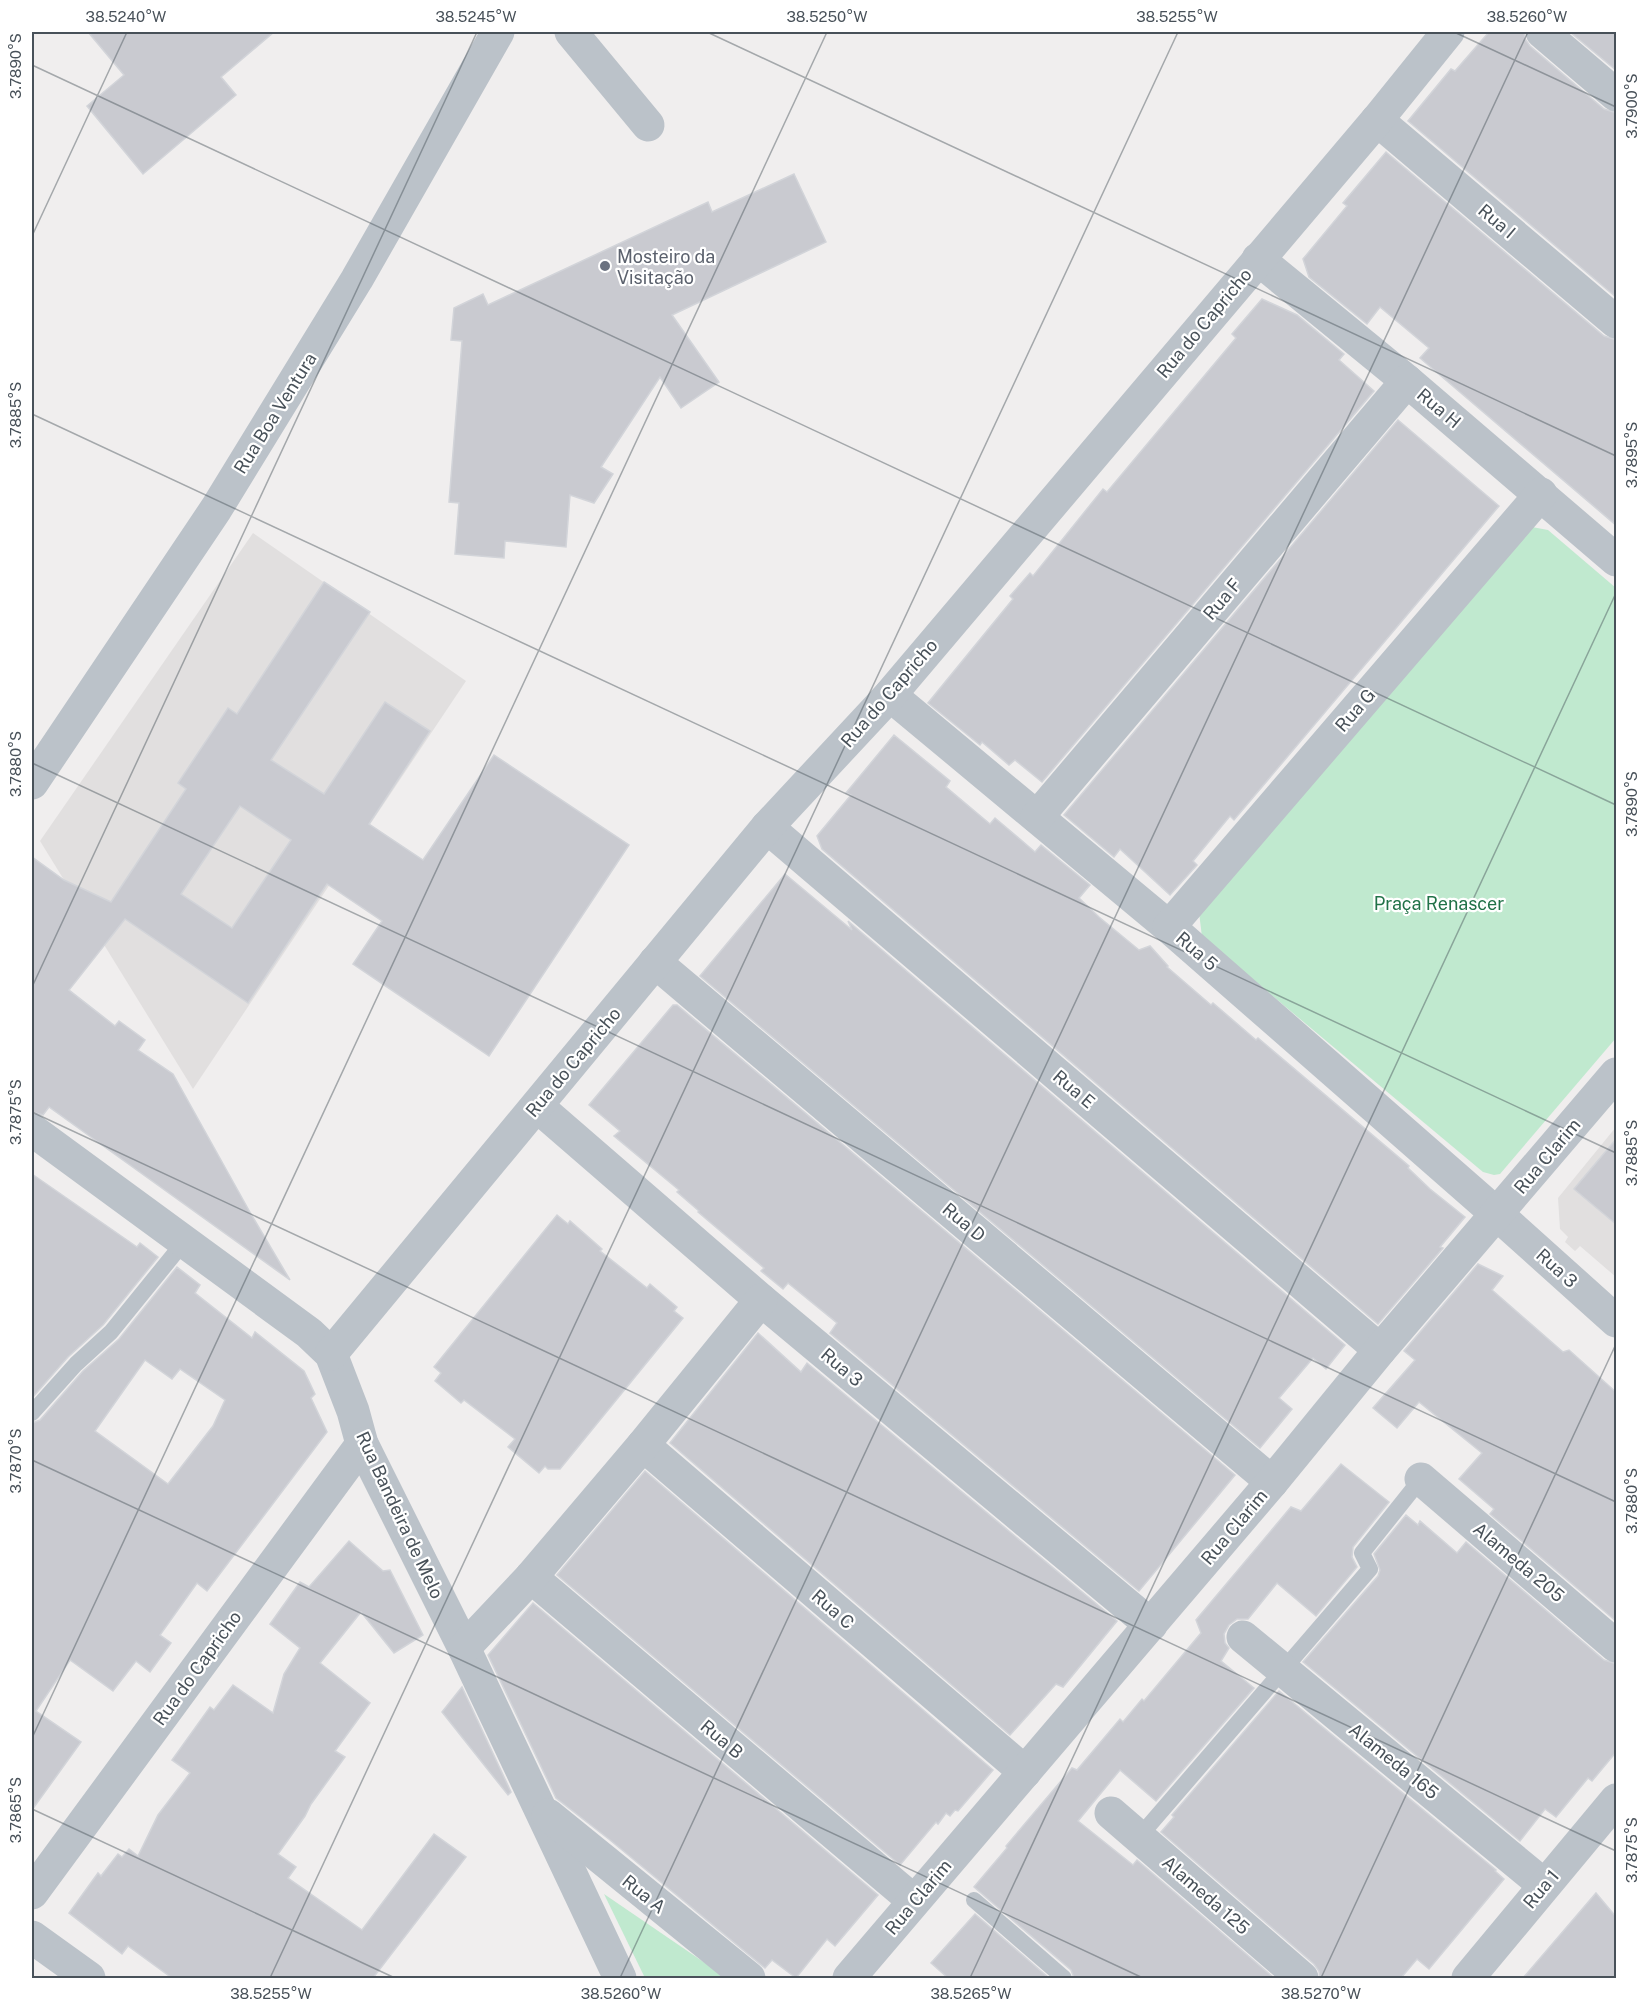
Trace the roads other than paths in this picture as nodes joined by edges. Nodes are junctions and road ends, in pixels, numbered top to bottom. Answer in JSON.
{"nodes":[{"id":1,"x":498,"y":32,"type":"edge"},
{"id":2,"x":571,"y":32,"type":"edge"},
{"id":3,"x":1448,"y":32,"type":"edge"},
{"id":4,"x":1542,"y":32,"type":"edge"},
{"id":5,"x":1617,"y":95,"type":"edge"},
{"id":6,"x":1377,"y":120,"type":"junction"},
{"id":7,"x":648,"y":125,"type":"dead end"},
{"id":8,"x":1258,"y":259,"type":"junction"},
{"id":9,"x":1617,"y":322,"type":"edge"},
{"id":10,"x":1407,"y":381,"type":"junction"},
{"id":11,"x":1541,"y":494,"type":"junction"},
{"id":12,"x":1617,"y":560,"type":"edge"},
{"id":13,"x":890,"y":695,"type":"junction"},
{"id":14,"x":32,"y":783,"type":"edge"},
{"id":15,"x":1037,"y":817,"type":"junction"},
{"id":16,"x":768,"y":827,"type":"junction"},
{"id":17,"x":1169,"y":927,"type":"junction"},
{"id":18,"x":655,"y":962,"type":"junction"},
{"id":19,"x":1617,"y":1074,"type":"edge"},
{"id":20,"x":537,"y":1106,"type":"junction"},
{"id":21,"x":32,"y":1130,"type":"edge"},
{"id":22,"x":1498,"y":1215,"type":"junction"},
{"id":23,"x":184,"y":1242,"type":"junction"},
{"id":24,"x":761,"y":1300,"type":"junction"},
{"id":25,"x":1617,"y":1321,"type":"edge"},
{"id":26,"x":1380,"y":1350,"type":"junction"},
{"id":27,"x":331,"y":1354,"type":"junction"},
{"id":28,"x":32,"y":1413,"type":"edge"},
{"id":29,"x":362,"y":1444,"type":"junction"},
{"id":30,"x":643,"y":1445,"type":"junction"},
{"id":31,"x":1420,"y":1479,"type":"joint"},
{"id":32,"x":1272,"y":1482,"type":"junction"},
{"id":33,"x":531,"y":1577,"type":"junction"},
{"id":34,"x":1151,"y":1625,"type":"junction"},
{"id":35,"x":1243,"y":1637,"type":"dead end"},
{"id":36,"x":1617,"y":1646,"type":"edge"},
{"id":37,"x":464,"y":1648,"type":"junction"},
{"id":38,"x":1282,"y":1670,"type":"junction"},
{"id":39,"x":1025,"y":1772,"type":"junction"},
{"id":40,"x":1617,"y":1800,"type":"edge"},
{"id":41,"x":540,"y":1809,"type":"junction"},
{"id":42,"x":1111,"y":1813,"type":"dead end"},
{"id":43,"x":1139,"y":1836,"type":"junction"},
{"id":44,"x":1544,"y":1885,"type":"junction"},
{"id":45,"x":32,"y":1893,"type":"edge"},
{"id":46,"x":974,"y":1900,"type":"dead end"},
{"id":47,"x":914,"y":1901,"type":"junction"},
{"id":48,"x":32,"y":1937,"type":"edge"},
{"id":49,"x":89,"y":1978,"type":"edge"},
{"id":50,"x":620,"y":1978,"type":"edge"},
{"id":51,"x":749,"y":1978,"type":"edge"},
{"id":52,"x":849,"y":1978,"type":"edge"},
{"id":53,"x":1064,"y":1978,"type":"edge"},
{"id":54,"x":1302,"y":1978,"type":"edge"},
{"id":55,"x":1468,"y":1978,"type":"edge"}],
"edges":[{"from":1,"to":14,"type":"street","name":"Rua Boa Ventura"},
{"from":2,"to":7,"type":"street"},
{"from":3,"to":6,"type":"street","name":"Rua do Capricho"},
{"from":4,"to":5,"type":"street"},
{"from":6,"to":8,"type":"street","name":"Rua do Capricho"},
{"from":6,"to":9,"type":"street","name":"Rua I"},
{"from":8,"to":10,"type":"street","name":"Rua H"},
{"from":8,"to":13,"type":"street","name":"Rua do Capricho"},
{"from":10,"to":11,"type":"street","name":"Rua H"},
{"from":10,"to":15,"type":"street","name":"Rua F"},
{"from":11,"to":12,"type":"street","name":"Rua H"},
{"from":11,"to":17,"type":"street","name":"Rua G"},
{"from":13,"to":15,"type":"street","name":"Rua 5"},
{"from":13,"to":16,"type":"street","name":"Rua do Capricho"},
{"from":15,"to":17,"type":"street","name":"Rua 5"},
{"from":16,"to":18,"type":"street","name":"Rua do Capricho"},
{"from":16,"to":26,"type":"street","name":"Rua E"},
{"from":17,"to":22,"type":"street","name":"Rua 5"},
{"from":18,"to":20,"type":"street","name":"Rua do Capricho"},
{"from":18,"to":32,"type":"street","name":"Rua D"},
{"from":19,"to":22,"type":"street","name":"Rua Clarim"},
{"from":20,"to":24,"type":"street","name":"Rua 3"},
{"from":20,"to":27,"type":"street","name":"Rua do Capricho"},
{"from":21,"to":23,"type":"street","name":"Rua Bandeira de Melo"},
{"from":22,"to":25,"type":"street","name":"Rua 3"},
{"from":22,"to":26,"type":"street","name":"Rua Clarim"},
{"from":23,"to":27,"type":"street","name":"Rua Bandeira de Melo"},
{"from":23,"to":28,"type":"lane"},
{"from":24,"to":30,"type":"street"},
{"from":24,"to":34,"type":"street","name":"Rua 3"},
{"from":26,"to":32,"type":"street","name":"Rua Clarim"},
{"from":27,"to":29,"type":"street","name":"Rua Bandeira de Melo"},
{"from":29,"to":37,"type":"street","name":"Rua Bandeira de Melo"},
{"from":29,"to":45,"type":"street","name":"Rua do Capricho"},
{"from":30,"to":33,"type":"street"},
{"from":30,"to":39,"type":"street","name":"Rua C"},
{"from":31,"to":36,"type":"street","name":"Alameda 205"},
{"from":31,"to":38,"type":"lane"},
{"from":32,"to":34,"type":"street","name":"Rua Clarim"},
{"from":33,"to":37,"type":"street"},
{"from":33,"to":47,"type":"street","name":"Rua B"},
{"from":34,"to":39,"type":"street","name":"Rua Clarim"},
{"from":35,"to":38,"type":"street","name":"Alameda 165"},
{"from":37,"to":41,"type":"street","name":"Rua Bandeira de Melo"},
{"from":38,"to":43,"type":"lane"},
{"from":38,"to":44,"type":"street","name":"Alameda 165"},
{"from":39,"to":47,"type":"street","name":"Rua Clarim"},
{"from":40,"to":44,"type":"street","name":"Rua 1"},
{"from":41,"to":50,"type":"street","name":"Rua Bandeira de Melo"},
{"from":41,"to":51,"type":"street","name":"Rua A"},
{"from":42,"to":43,"type":"street","name":"Alameda 125"},
{"from":43,"to":54,"type":"street","name":"Alameda 125"},
{"from":44,"to":55,"type":"street","name":"Rua 1"},
{"from":46,"to":53,"type":"lane"},
{"from":47,"to":52,"type":"street","name":"Rua Clarim"},
{"from":48,"to":49,"type":"street"}]}
